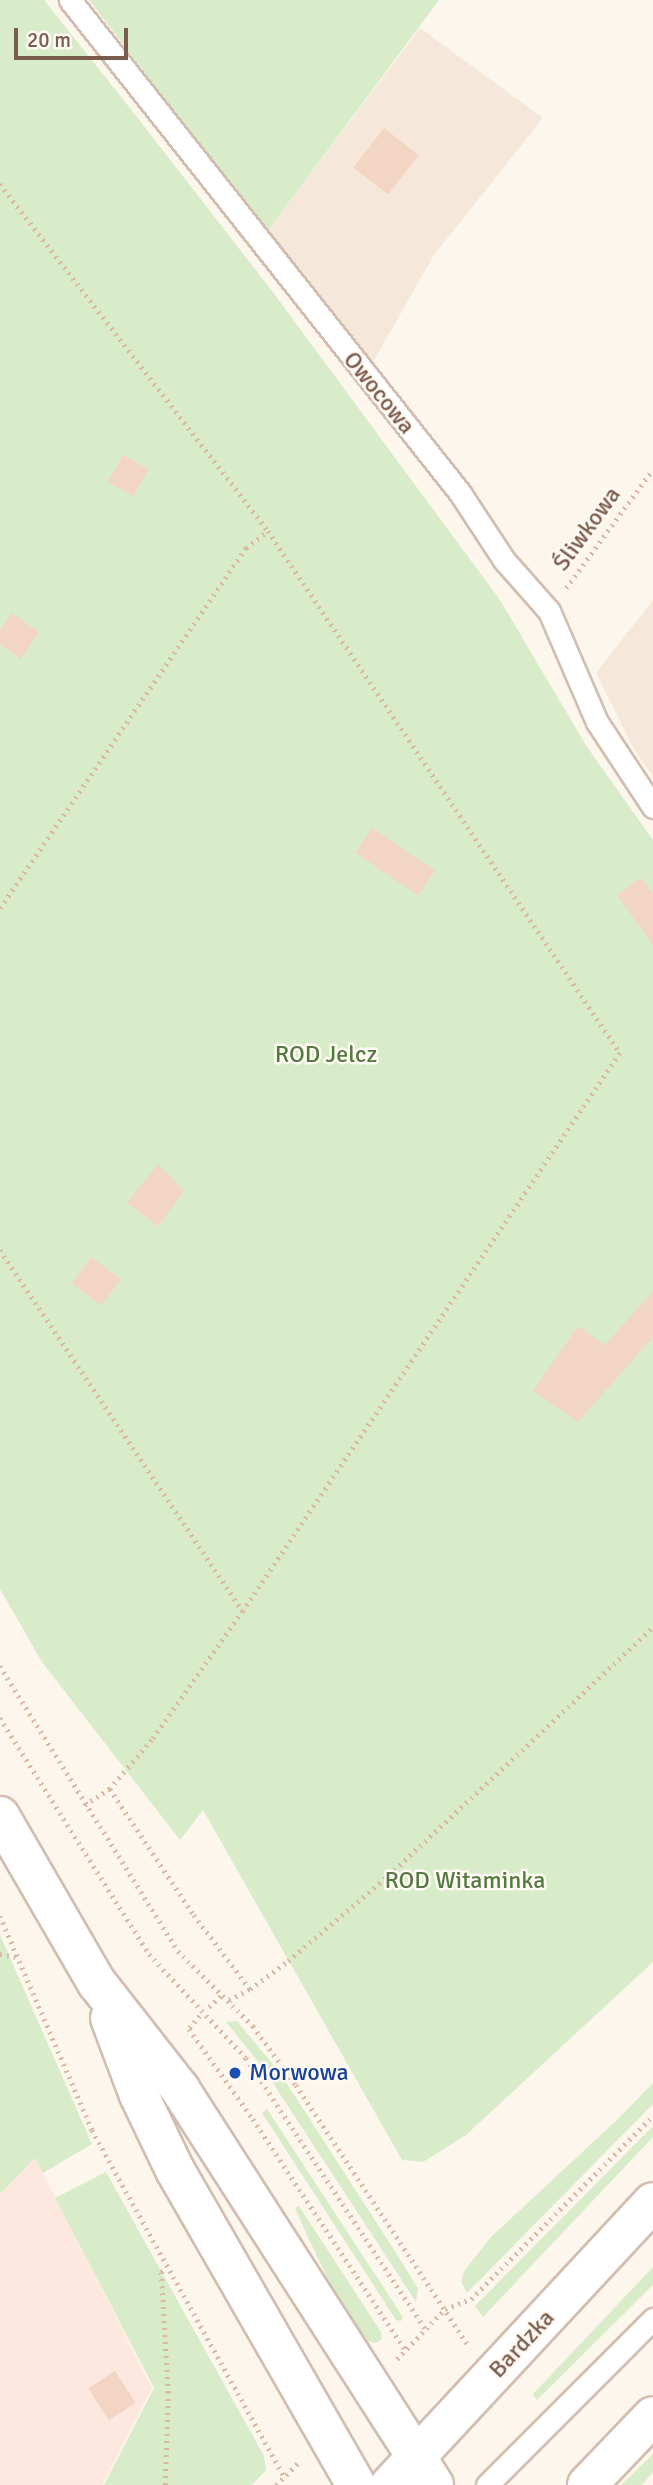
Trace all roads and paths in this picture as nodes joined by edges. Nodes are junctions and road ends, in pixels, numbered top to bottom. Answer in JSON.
{"nodes":[{"id":1,"x":70,"y":0,"type":"edge"},
{"id":2,"x":0,"y":184,"type":"edge"},
{"id":3,"x":653,"y":469,"type":"edge"},
{"id":4,"x":268,"y":531,"type":"junction"},
{"id":5,"x":549,"y":611,"type":"junction"},
{"id":6,"x":653,"y":807,"type":"edge"},
{"id":7,"x":0,"y":908,"type":"edge"},
{"id":8,"x":0,"y":1250,"type":"edge"},
{"id":9,"x":243,"y":1611,"type":"junction"},
{"id":10,"x":653,"y":1627,"type":"edge"},
{"id":11,"x":0,"y":1665,"type":"edge"},
{"id":12,"x":0,"y":1718,"type":"edge"},
{"id":13,"x":110,"y":1789,"type":"junction"},
{"id":14,"x":85,"y":1805,"type":"junction"},
{"id":15,"x":0,"y":1815,"type":"edge"},
{"id":16,"x":0,"y":1916,"type":"edge"},
{"id":17,"x":0,"y":1954,"type":"edge"},
{"id":18,"x":18,"y":1957,"type":"junction"},
{"id":19,"x":97,"y":1983,"type":"junction"},
{"id":20,"x":250,"y":1989,"type":"junction"},
{"id":21,"x":223,"y":1994,"type":"junction"},
{"id":22,"x":228,"y":2000,"type":"junction"},
{"id":23,"x":209,"y":2007,"type":"dead end"},
{"id":24,"x":200,"y":2016,"type":"dead end"},
{"id":25,"x":653,"y":2116,"type":"edge"},
{"id":26,"x":653,"y":2202,"type":"edge"},
{"id":27,"x":167,"y":2268,"type":"junction"},
{"id":28,"x":445,"y":2309,"type":"junction"},
{"id":29,"x":653,"y":2319,"type":"edge"},
{"id":30,"x":426,"y":2330,"type":"junction"},
{"id":31,"x":466,"y":2341,"type":"dead end"},
{"id":32,"x":406,"y":2351,"type":"junction"},
{"id":33,"x":397,"y":2360,"type":"dead end"},
{"id":34,"x":653,"y":2416,"type":"edge"},
{"id":35,"x":304,"y":2457,"type":"dead end"},
{"id":36,"x":425,"y":2471,"type":"edge"},
{"id":37,"x":284,"y":2477,"type":"junction"},
{"id":38,"x":166,"y":2485,"type":"edge"},
{"id":39,"x":276,"y":2485,"type":"edge"},
{"id":40,"x":356,"y":2485,"type":"edge"},
{"id":41,"x":390,"y":2485,"type":"edge"},
{"id":42,"x":487,"y":2485,"type":"edge"},
{"id":43,"x":587,"y":2485,"type":"edge"}],
"edges":[{"from":1,"to":5,"type":"lane","name":"Owocowa"},
{"from":2,"to":4,"type":"path"},
{"from":3,"to":5,"type":"path","name":"Śliwkowa"},
{"from":4,"to":7,"type":"path"},
{"from":4,"to":9,"type":"path"},
{"from":5,"to":6,"type":"lane","name":"Owocowa"},
{"from":8,"to":9,"type":"path"},
{"from":9,"to":13,"type":"path"},
{"from":10,"to":20,"type":"path"},
{"from":11,"to":14,"type":"path"},
{"from":12,"to":30,"type":"path"},
{"from":13,"to":14,"type":"path"},
{"from":13,"to":20,"type":"path"},
{"from":14,"to":21,"type":"path"},
{"from":15,"to":19,"type":"street"},
{"from":16,"to":18,"type":"path"},
{"from":17,"to":18,"type":"path"},
{"from":18,"to":27,"type":"path"},
{"from":19,"to":36,"type":"street"},
{"from":19,"to":40,"type":"street"},
{"from":20,"to":22,"type":"path"},
{"from":21,"to":22,"type":"path"},
{"from":21,"to":23,"type":"path"},
{"from":22,"to":28,"type":"path"},
{"from":24,"to":32,"type":"path"},
{"from":25,"to":28,"type":"path"},
{"from":26,"to":36,"type":"street","name":"Bardzka"},
{"from":27,"to":37,"type":"path"},
{"from":27,"to":38,"type":"path"},
{"from":28,"to":30,"type":"path"},
{"from":28,"to":31,"type":"path"},
{"from":29,"to":42,"type":"lane"},
{"from":30,"to":32,"type":"path"},
{"from":32,"to":33,"type":"path"},
{"from":34,"to":43,"type":"street"},
{"from":35,"to":37,"type":"path"},
{"from":36,"to":41,"type":"street","name":"Bardzka"},
{"from":37,"to":39,"type":"path"}]}
